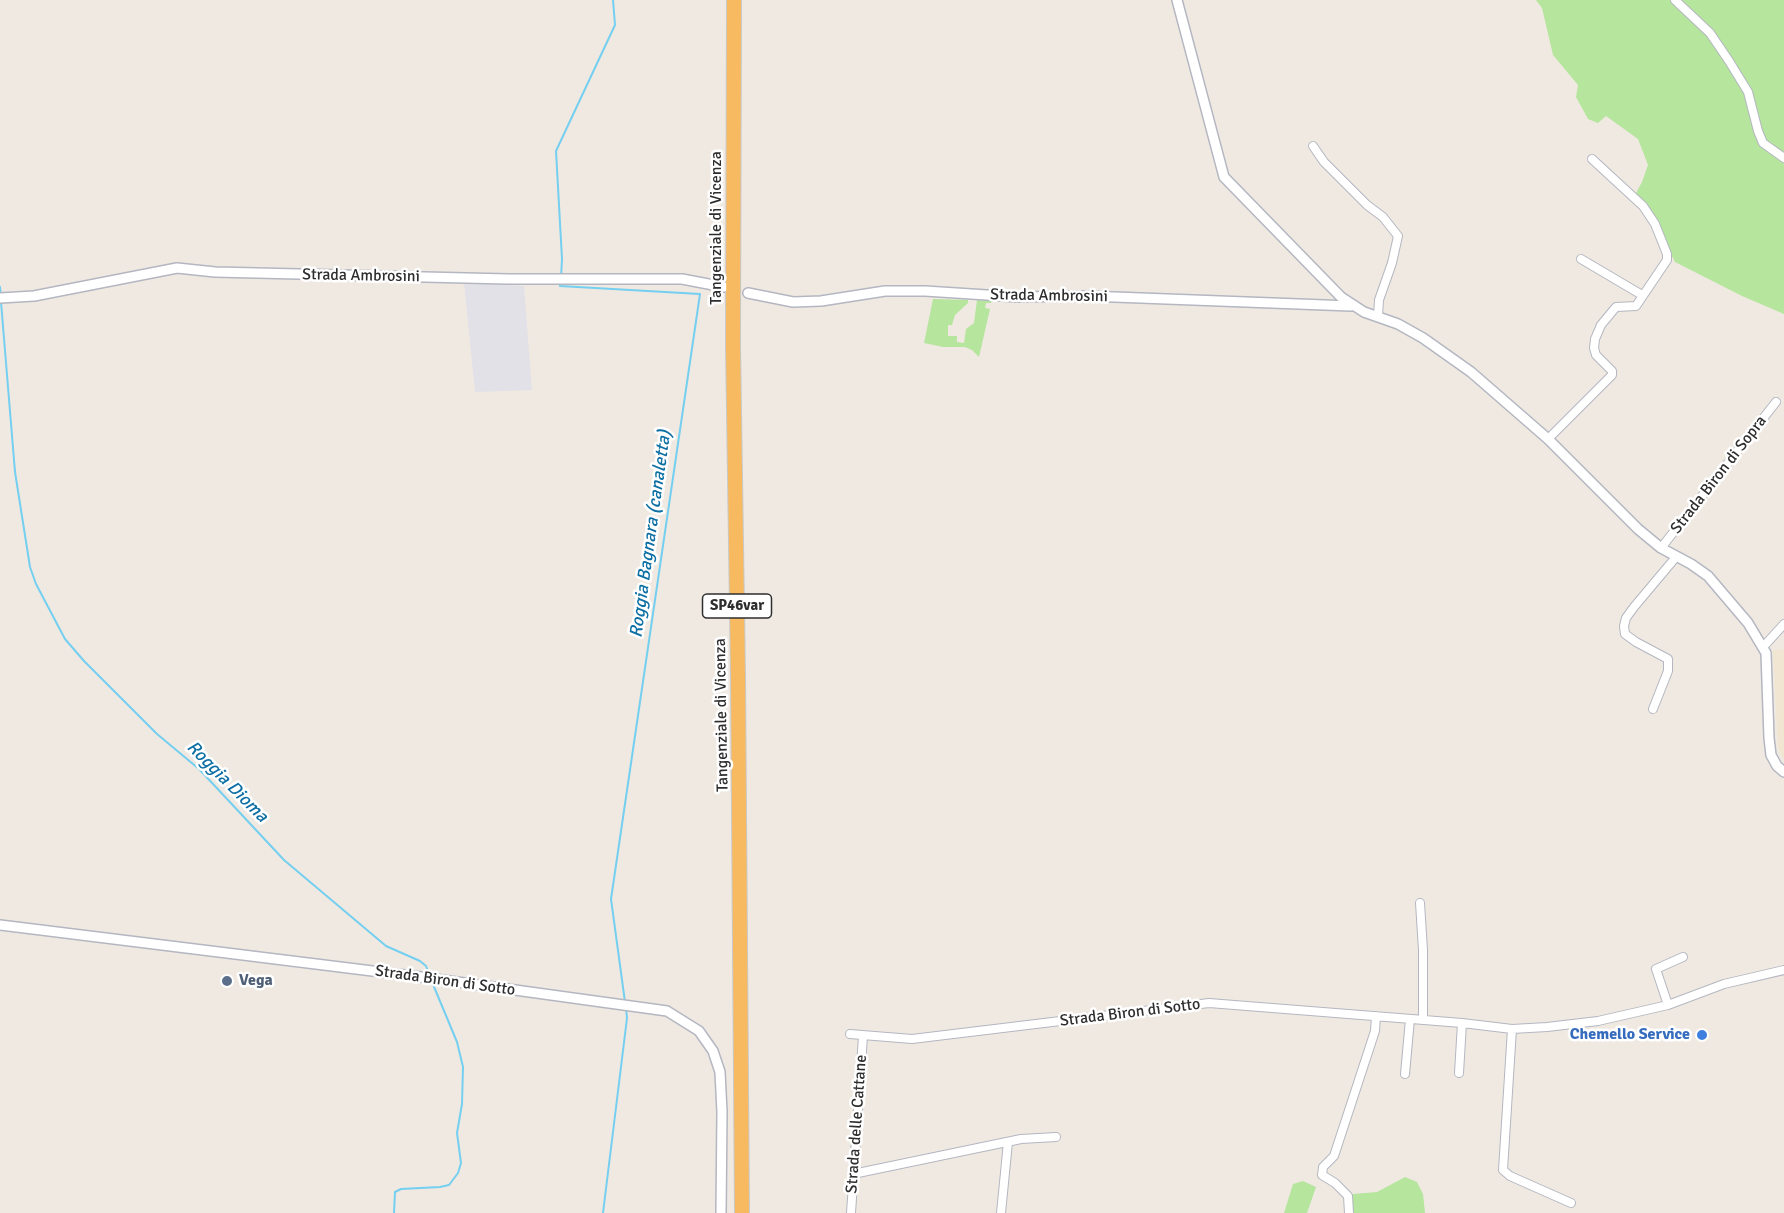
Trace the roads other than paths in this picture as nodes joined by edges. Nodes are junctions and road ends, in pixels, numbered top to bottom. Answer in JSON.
{"nodes":[{"id":1,"x":734,"y":0,"type":"edge"},
{"id":2,"x":1177,"y":0,"type":"edge"},
{"id":3,"x":1675,"y":0,"type":"edge"},
{"id":4,"x":1313,"y":146,"type":"dead end"},
{"id":5,"x":1784,"y":158,"type":"edge"},
{"id":6,"x":1592,"y":159,"type":"dead end"},
{"id":7,"x":1581,"y":259,"type":"dead end"},
{"id":8,"x":724,"y":287,"type":"dead end"},
{"id":9,"x":748,"y":293,"type":"dead end"},
{"id":10,"x":1642,"y":295,"type":"junction"},
{"id":11,"x":0,"y":298,"type":"edge"},
{"id":12,"x":1352,"y":306,"type":"junction"},
{"id":13,"x":1378,"y":316,"type":"junction"},
{"id":14,"x":1776,"y":402,"type":"dead end"},
{"id":15,"x":1548,"y":439,"type":"junction"},
{"id":16,"x":1661,"y":548,"type":"junction"},
{"id":17,"x":1676,"y":557,"type":"junction"},
{"id":18,"x":1784,"y":624,"type":"edge"},
{"id":19,"x":1764,"y":646,"type":"junction"},
{"id":20,"x":1653,"y":709,"type":"dead end"},
{"id":21,"x":1784,"y":772,"type":"edge"},
{"id":22,"x":1420,"y":903,"type":"dead end"},
{"id":23,"x":0,"y":925,"type":"edge"},
{"id":24,"x":1683,"y":957,"type":"dead end"},
{"id":25,"x":1784,"y":970,"type":"edge"},
{"id":26,"x":1668,"y":1005,"type":"junction"},
{"id":27,"x":1376,"y":1016,"type":"junction"},
{"id":28,"x":1410,"y":1019,"type":"junction"},
{"id":29,"x":1423,"y":1020,"type":"junction"},
{"id":30,"x":1462,"y":1023,"type":"junction"},
{"id":31,"x":1512,"y":1029,"type":"junction"},
{"id":32,"x":850,"y":1034,"type":"dead end"},
{"id":33,"x":863,"y":1036,"type":"junction"},
{"id":34,"x":1459,"y":1073,"type":"dead end"},
{"id":35,"x":1405,"y":1074,"type":"dead end"},
{"id":36,"x":1056,"y":1137,"type":"dead end"},
{"id":37,"x":1008,"y":1142,"type":"junction"},
{"id":38,"x":853,"y":1174,"type":"junction"},
{"id":39,"x":1571,"y":1203,"type":"dead end"},
{"id":40,"x":721,"y":1213,"type":"edge"},
{"id":41,"x":742,"y":1213,"type":"edge"},
{"id":42,"x":851,"y":1213,"type":"edge"},
{"id":43,"x":1001,"y":1213,"type":"edge"},
{"id":44,"x":1349,"y":1213,"type":"edge"}],
"edges":[{"from":1,"to":41,"type":"highway","name":"Tangenziale di Vicenza","number":"SP46var"},
{"from":2,"to":12,"type":"street"},
{"from":3,"to":5,"type":"street"},
{"from":4,"to":13,"type":"street"},
{"from":6,"to":10,"type":"street"},
{"from":7,"to":10,"type":"street"},
{"from":8,"to":11,"type":"street","name":"Strada Ambrosini"},
{"from":9,"to":12,"type":"street","name":"Strada Ambrosini"},
{"from":10,"to":15,"type":"street"},
{"from":12,"to":13,"type":"street","name":"Strada Biron di Sopra"},
{"from":13,"to":15,"type":"street","name":"Strada Biron di Sopra"},
{"from":14,"to":16,"type":"street","name":"Strada Biron di Sopra"},
{"from":15,"to":16,"type":"street","name":"Strada Biron di Sopra"},
{"from":16,"to":17,"type":"street","name":"Strada Biron di Sopra"},
{"from":17,"to":19,"type":"street","name":"Strada Biron di Sopra"},
{"from":17,"to":20,"type":"street","name":"Strada Biron di Sopra"},
{"from":18,"to":19,"type":"street"},
{"from":19,"to":21,"type":"street","name":"Strada Biron di Sopra"},
{"from":22,"to":29,"type":"street"},
{"from":23,"to":40,"type":"street","name":"Strada Biron di Sotto"},
{"from":24,"to":26,"type":"street"},
{"from":25,"to":26,"type":"street","name":"Strada Biron di Sotto"},
{"from":26,"to":31,"type":"street","name":"Strada Biron di Sotto"},
{"from":27,"to":28,"type":"street","name":"Strada Biron di Sotto"},
{"from":27,"to":33,"type":"street","name":"Strada Biron di Sotto"},
{"from":27,"to":44,"type":"street"},
{"from":28,"to":29,"type":"street","name":"Strada Biron di Sotto"},
{"from":28,"to":35,"type":"street"},
{"from":29,"to":30,"type":"street","name":"Strada Biron di Sotto"},
{"from":30,"to":31,"type":"street","name":"Strada Biron di Sotto"},
{"from":30,"to":34,"type":"street"},
{"from":31,"to":39,"type":"street"},
{"from":32,"to":33,"type":"street","name":"Strada Biron di Sotto"},
{"from":33,"to":38,"type":"street","name":"Strada delle Cattane"},
{"from":36,"to":37,"type":"street"},
{"from":37,"to":38,"type":"street"},
{"from":37,"to":43,"type":"street"},
{"from":38,"to":42,"type":"street","name":"Strada delle Cattane"}]}
